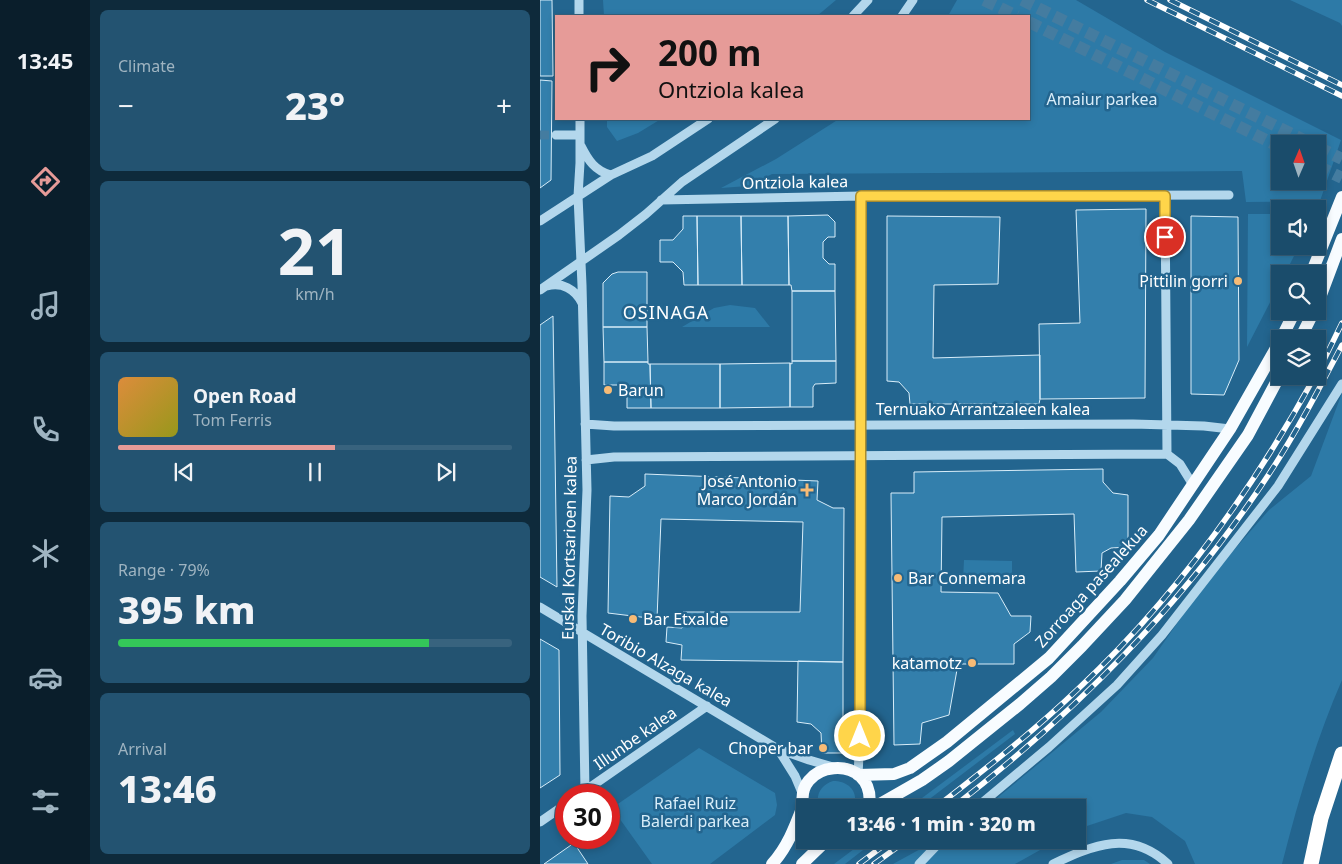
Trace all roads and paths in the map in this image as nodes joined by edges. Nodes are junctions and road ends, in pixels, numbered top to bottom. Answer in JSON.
{"nodes":[{"id":1,"x":579,"y":0,"type":"edge"},
{"id":2,"x":868,"y":0,"type":"edge"},
{"id":3,"x":913,"y":0,"type":"edge"},
{"id":4,"x":579,"y":15,"type":"edge"},
{"id":5,"x":854,"y":15,"type":"edge"},
{"id":6,"x":903,"y":15,"type":"edge"},
{"id":7,"x":580,"y":120,"type":"edge"},
{"id":8,"x":706,"y":120,"type":"edge"},
{"id":9,"x":774,"y":120,"type":"edge"},
{"id":10,"x":556,"y":135,"type":"tunnel mouth"},
{"id":11,"x":580,"y":139,"type":"junction"},
{"id":12,"x":611,"y":175,"type":"junction"},
{"id":13,"x":1229,"y":195,"type":"dead end"},
{"id":14,"x":578,"y":196,"type":"junction"},
{"id":15,"x":861,"y":196,"type":"junction"},
{"id":16,"x":1165,"y":196,"type":"junction"},
{"id":17,"x":1342,"y":197,"type":"edge"},
{"id":18,"x":662,"y":200,"type":"junction"},
{"id":19,"x":540,"y":222,"type":"edge"},
{"id":20,"x":1342,"y":239,"type":"edge"},
{"id":21,"x":580,"y":250,"type":"junction"},
{"id":22,"x":591,"y":255,"type":"junction"},
{"id":23,"x":581,"y":262,"type":"junction"},
{"id":24,"x":1315,"y":265,"type":"edge"},
{"id":25,"x":1326,"y":282,"type":"edge"},
{"id":26,"x":542,"y":288,"type":"edge"},
{"id":27,"x":582,"y":304,"type":"junction"},
{"id":28,"x":1271,"y":357,"type":"edge"},
{"id":29,"x":1342,"y":384,"type":"edge"},
{"id":30,"x":1275,"y":385,"type":"edge"},
{"id":31,"x":585,"y":424,"type":"junction"},
{"id":32,"x":860,"y":425,"type":"junction"},
{"id":33,"x":1168,"y":426,"type":"junction"},
{"id":34,"x":1230,"y":429,"type":"junction"},
{"id":35,"x":1168,"y":454,"type":"junction"},
{"id":36,"x":860,"y":455,"type":"junction"},
{"id":37,"x":586,"y":460,"type":"junction"},
{"id":38,"x":1193,"y":485,"type":"junction"},
{"id":39,"x":540,"y":607,"type":"edge"},
{"id":40,"x":583,"y":634,"type":"junction"},
{"id":41,"x":707,"y":706,"type":"junction"},
{"id":42,"x":778,"y":748,"type":"junction"},
{"id":43,"x":1342,"y":754,"type":"edge"},
{"id":44,"x":833,"y":767,"type":"junction"},
{"id":45,"x":858,"y":775,"type":"junction"},
{"id":46,"x":582,"y":784,"type":"edge"},
{"id":47,"x":595,"y":784,"type":"edge"},
{"id":48,"x":802,"y":799,"type":"edge"},
{"id":49,"x":805,"y":799,"type":"edge"},
{"id":50,"x":870,"y":799,"type":"edge"},
{"id":51,"x":889,"y":799,"type":"edge"},
{"id":52,"x":987,"y":799,"type":"edge"},
{"id":53,"x":555,"y":812,"type":"edge"},
{"id":54,"x":540,"y":822,"type":"edge"},
{"id":55,"x":796,"y":823,"type":"edge"},
{"id":56,"x":818,"y":849,"type":"edge"},
{"id":57,"x":933,"y":849,"type":"edge"},
{"id":58,"x":772,"y":864,"type":"edge"},
{"id":59,"x":802,"y":864,"type":"edge"},
{"id":60,"x":919,"y":864,"type":"edge"},
{"id":61,"x":1053,"y":864,"type":"edge"},
{"id":62,"x":1168,"y":864,"type":"edge"},
{"id":63,"x":1312,"y":864,"type":"edge"}],
"edges":[{"from":1,"to":4,"type":"street"},
{"from":2,"to":5,"type":"street"},
{"from":3,"to":6,"type":"street"},
{"from":7,"to":11,"type":"street","name":"Euskal Kortsarioen kalea"},
{"from":8,"to":12,"type":"street"},
{"from":9,"to":18,"type":"street"},
{"from":10,"to":11,"type":"street"},
{"from":11,"to":12,"type":"street"},
{"from":11,"to":14,"type":"street","name":"Euskal Kortsarioen kalea"},
{"from":12,"to":14,"type":"street"},
{"from":13,"to":16,"type":"street","name":"Ontziola kalea"},
{"from":14,"to":19,"type":"street"},
{"from":14,"to":21,"type":"street","name":"Euskal Kortsarioen kalea"},
{"from":15,"to":16,"type":"street","name":"Ontziola kalea"},
{"from":15,"to":18,"type":"street","name":"Ontziola kalea"},
{"from":15,"to":32,"type":"street"},
{"from":16,"to":33,"type":"street"},
{"from":17,"to":24,"type":"main road"},
{"from":18,"to":22,"type":"street"},
{"from":20,"to":25,"type":"main road"},
{"from":21,"to":22,"type":"street"},
{"from":21,"to":23,"type":"street","name":"Euskal Kortsarioen kalea"},
{"from":22,"to":23,"type":"street"},
{"from":23,"to":26,"type":"street"},
{"from":23,"to":27,"type":"street","name":"Euskal Kortsarioen kalea"},
{"from":26,"to":27,"type":"street"},
{"from":27,"to":31,"type":"street","name":"Euskal Kortsarioen kalea"},
{"from":28,"to":34,"type":"main road","name":"Zorroaga pasealekua"},
{"from":29,"to":52,"type":"street"},
{"from":30,"to":51,"type":"main road","name":"Zorroaga pasealekua"},
{"from":31,"to":32,"type":"street","name":"Ternuako Arrantzaleen kalea"},
{"from":31,"to":37,"type":"street","name":"Euskal Kortsarioen kalea"},
{"from":32,"to":33,"type":"street","name":"Ternuako Arrantzaleen kalea"},
{"from":32,"to":36,"type":"street"},
{"from":33,"to":34,"type":"street","name":"Ternuako Arrantzaleen kalea"},
{"from":33,"to":35,"type":"street"},
{"from":34,"to":38,"type":"main road","name":"Zorroaga pasealekua"},
{"from":35,"to":36,"type":"street"},
{"from":35,"to":38,"type":"street"},
{"from":36,"to":37,"type":"street"},
{"from":36,"to":45,"type":"street"},
{"from":37,"to":40,"type":"street","name":"Euskal Kortsarioen kalea"},
{"from":38,"to":45,"type":"main road","name":"Zorroaga pasealekua"},
{"from":39,"to":40,"type":"street","name":"Toribio Alzaga kalea"},
{"from":40,"to":41,"type":"street","name":"Toribio Alzaga kalea"},
{"from":40,"to":46,"type":"street","name":"Euskal Kortsarioen kalea"},
{"from":41,"to":42,"type":"street","name":"Toribio Alzaga kalea"},
{"from":41,"to":47,"type":"street","name":"Illunbe kalea"},
{"from":42,"to":44,"type":"street","name":"Toribio Alzaga kalea"},
{"from":42,"to":48,"type":"street","name":"Toribio Alzaga kalea"},
{"from":43,"to":63,"type":"highway"},
{"from":44,"to":45,"type":"main road","name":"Zorroaga pasealekua"},
{"from":44,"to":49,"type":"main road"},
{"from":45,"to":50,"type":"main road"},
{"from":53,"to":54,"type":"street"},
{"from":55,"to":58,"type":"main road"},
{"from":56,"to":59,"type":"main road"},
{"from":57,"to":60,"type":"street"},
{"from":61,"to":62,"type":"street"}]}
